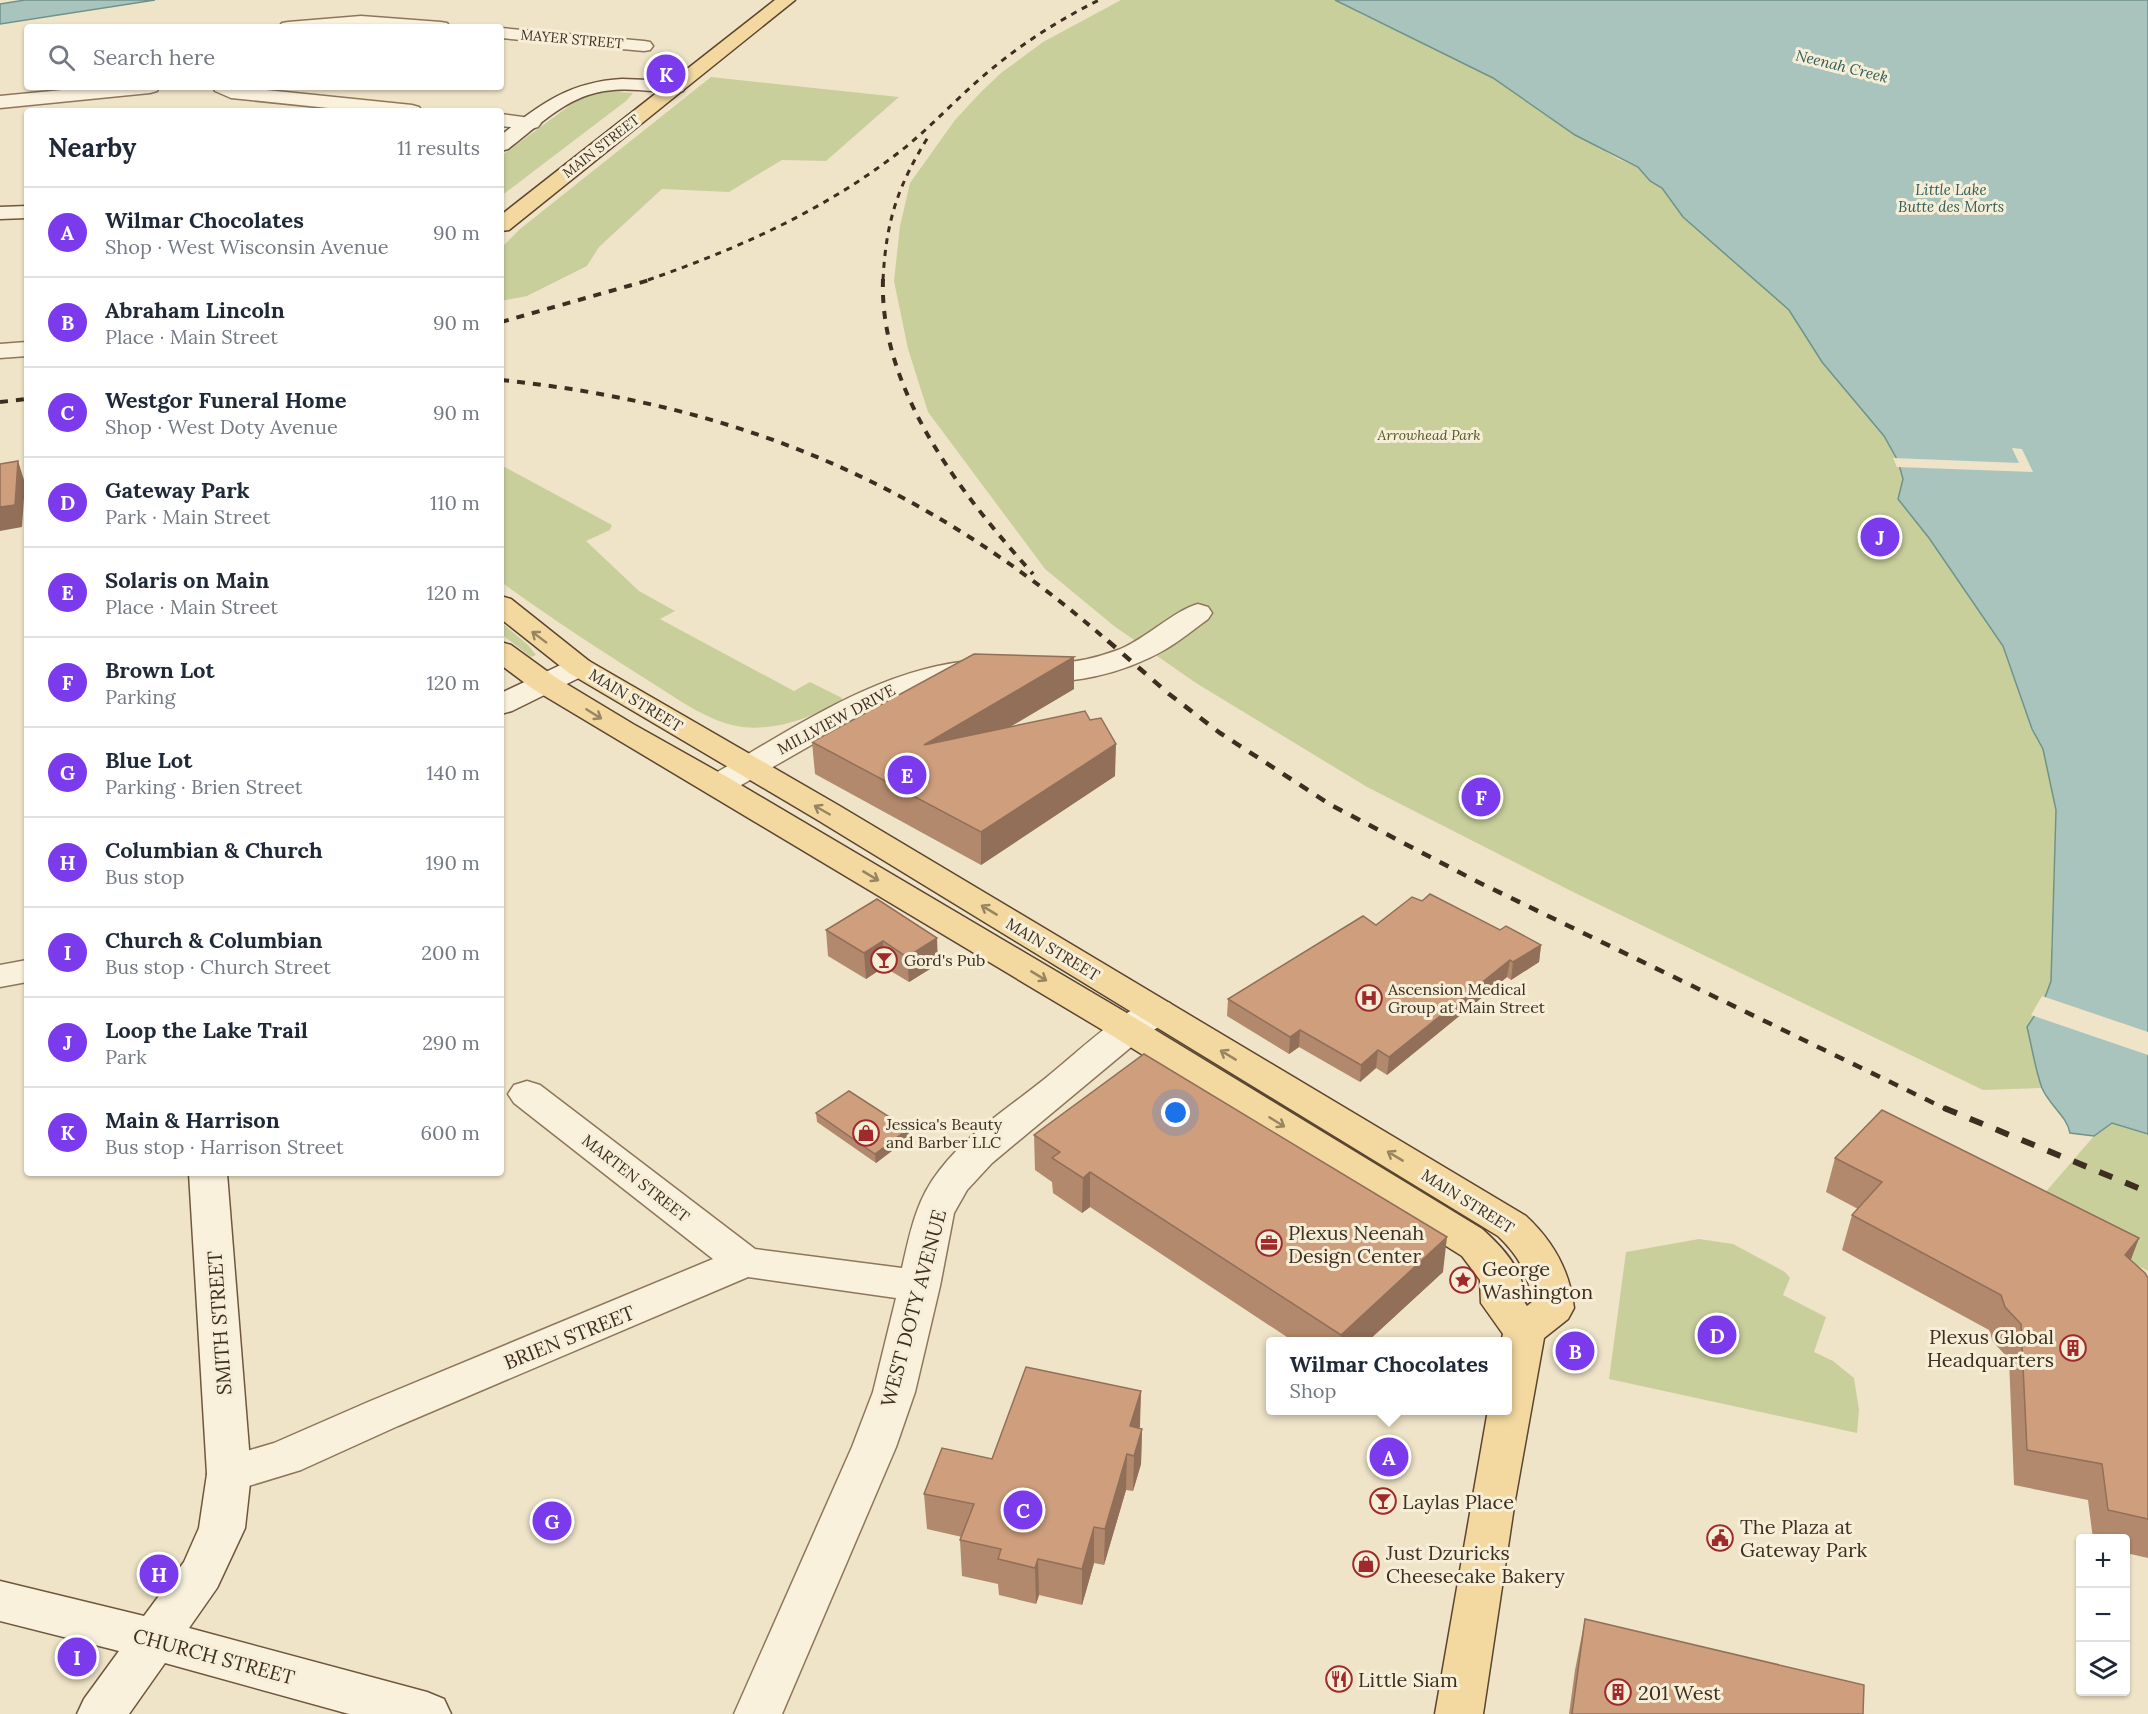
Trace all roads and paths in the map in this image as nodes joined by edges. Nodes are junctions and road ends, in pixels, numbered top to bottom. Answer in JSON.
{"nodes":[{"id":1,"x":786,"y":0,"type":"edge"},
{"id":2,"x":324,"y":24,"type":"edge"},
{"id":3,"x":401,"y":24,"type":"edge"},
{"id":4,"x":504,"y":33,"type":"edge"},
{"id":5,"x":644,"y":46,"type":"dead end"},
{"id":6,"x":676,"y":87,"type":"junction"},
{"id":7,"x":124,"y":90,"type":"joint"},
{"id":8,"x":227,"y":90,"type":"edge"},
{"id":9,"x":0,"y":102,"type":"edge"},
{"id":10,"x":126,"y":108,"type":"edge"},
{"id":11,"x":383,"y":108,"type":"edge"},
{"id":12,"x":504,"y":120,"type":"edge"},
{"id":13,"x":531,"y":123,"type":"junction"},
{"id":14,"x":504,"y":143,"type":"edge"},
{"id":15,"x":24,"y":212,"type":"edge"},
{"id":16,"x":0,"y":213,"type":"edge"},
{"id":17,"x":504,"y":223,"type":"edge"},
{"id":18,"x":24,"y":349,"type":"edge"},
{"id":19,"x":0,"y":351,"type":"edge"},
{"id":20,"x":504,"y":607,"type":"edge"},
{"id":21,"x":1198,"y":613,"type":"dead end"},
{"id":22,"x":504,"y":653,"type":"edge"},
{"id":23,"x":579,"y":667,"type":"junction"},
{"id":24,"x":544,"y":683,"type":"junction"},
{"id":25,"x":504,"y":703,"type":"edge"},
{"id":26,"x":748,"y":767,"type":"junction"},
{"id":27,"x":718,"y":785,"type":"junction"},
{"id":28,"x":24,"y":971,"type":"edge"},
{"id":29,"x":0,"y":976,"type":"edge"},
{"id":30,"x":1143,"y":1021,"type":"junction"},
{"id":31,"x":527,"y":1094,"type":"dead end"},
{"id":32,"x":208,"y":1176,"type":"edge"},
{"id":33,"x":745,"y":1262,"type":"junction"},
{"id":34,"x":920,"y":1286,"type":"junction"},
{"id":35,"x":1524,"y":1331,"type":"junction"},
{"id":36,"x":1512,"y":1396,"type":"edge"},
{"id":37,"x":1509,"y":1415,"type":"edge"},
{"id":38,"x":229,"y":1474,"type":"junction"},
{"id":39,"x":0,"y":1601,"type":"edge"},
{"id":40,"x":153,"y":1639,"type":"junction"},
{"id":41,"x":101,"y":1714,"type":"edge"},
{"id":42,"x":427,"y":1714,"type":"edge"},
{"id":43,"x":758,"y":1714,"type":"edge"},
{"id":44,"x":1459,"y":1714,"type":"edge"}],
"edges":[{"from":1,"to":6,"type":"main road","name":"MAIN STREET"},
{"from":2,"to":3,"type":"street"},
{"from":4,"to":5,"type":"street","name":"MAYER STREET"},
{"from":6,"to":13,"type":"street"},
{"from":6,"to":17,"type":"main road","name":"MAIN STREET"},
{"from":7,"to":9,"type":"street"},
{"from":7,"to":10,"type":"street"},
{"from":8,"to":11,"type":"street"},
{"from":12,"to":13,"type":"street"},
{"from":13,"to":14,"type":"street"},
{"from":15,"to":16,"type":"street"},
{"from":18,"to":19,"type":"street"},
{"from":23,"to":20,"type":"main road","name":"MAIN STREET","one_way":true},
{"from":21,"to":26,"type":"street","name":"MILLVIEW DRIVE"},
{"from":22,"to":24,"type":"main road","name":"MAIN STREET"},
{"from":23,"to":24,"type":"street"},
{"from":23,"to":26,"type":"main road","name":"MAIN STREET"},
{"from":24,"to":25,"type":"street"},
{"from":24,"to":27,"type":"main road","name":"MAIN STREET","one_way":true},
{"from":26,"to":27,"type":"street","name":"MILLVIEW DRIVE"},
{"from":30,"to":26,"type":"main road","name":"MAIN STREET","one_way":true},
{"from":27,"to":30,"type":"main road","name":"MAIN STREET","one_way":true},
{"from":28,"to":29,"type":"street"},
{"from":30,"to":34,"type":"street","name":"WEST DOTY AVENUE"},
{"from":30,"to":35,"type":"main road","name":"MAIN STREET","one_way":true},
{"from":35,"to":30,"type":"main road","name":"MAIN STREET","one_way":true},
{"from":31,"to":33,"type":"street","name":"MARTEN STREET"},
{"from":32,"to":38,"type":"street","name":"SMITH STREET"},
{"from":33,"to":34,"type":"street"},
{"from":33,"to":38,"type":"street","name":"BRIEN STREET"},
{"from":34,"to":43,"type":"street","name":"WEST DOTY AVENUE"},
{"from":35,"to":36,"type":"main road"},
{"from":37,"to":44,"type":"main road"},
{"from":38,"to":40,"type":"street","name":"SMITH STREET"},
{"from":39,"to":40,"type":"street","name":"CHURCH STREET"},
{"from":40,"to":41,"type":"street","name":"SMITH STREET"},
{"from":40,"to":42,"type":"street","name":"CHURCH STREET"}]}
